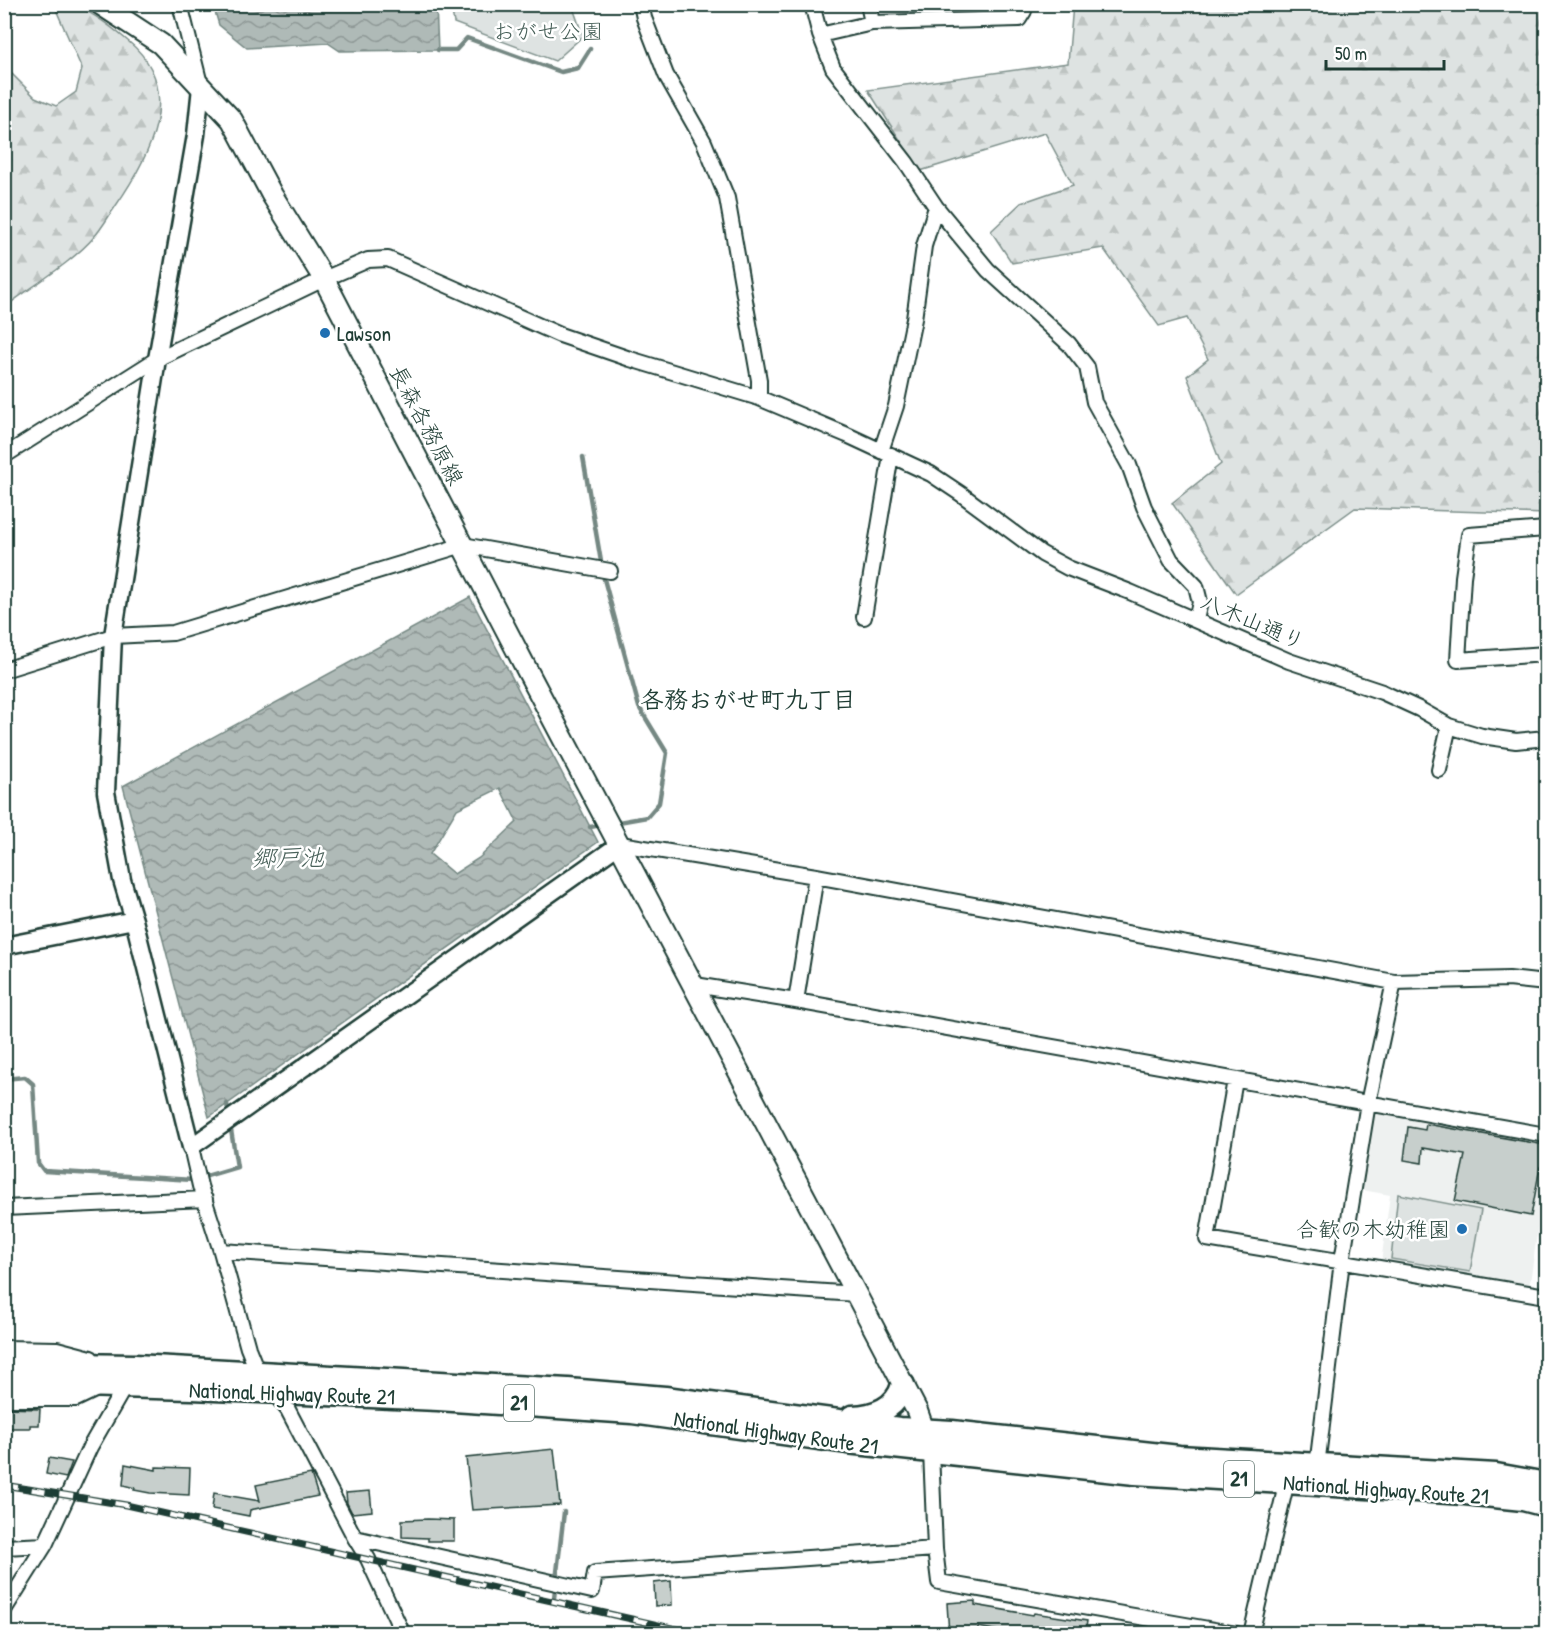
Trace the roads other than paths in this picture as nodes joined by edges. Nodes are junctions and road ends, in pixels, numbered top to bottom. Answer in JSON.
{"nodes":[{"id":1,"x":100,"y":4,"type":"edge"},
{"id":2,"x":180,"y":4,"type":"edge"},
{"id":3,"x":641,"y":4,"type":"edge"},
{"id":4,"x":812,"y":4,"type":"edge"},
{"id":5,"x":868,"y":4,"type":"edge"},
{"id":6,"x":1023,"y":4,"type":"edge"},
{"id":7,"x":872,"y":22,"type":"junction"},
{"id":8,"x":820,"y":35,"type":"junction"},
{"id":9,"x":201,"y":87,"type":"junction"},
{"id":10,"x":936,"y":207,"type":"junction"},
{"id":11,"x":324,"y":279,"type":"junction"},
{"id":12,"x":157,"y":359,"type":"junction"},
{"id":13,"x":759,"y":398,"type":"junction"},
{"id":14,"x":886,"y":453,"type":"junction"},
{"id":15,"x":4,"y":456,"type":"edge"},
{"id":16,"x":1546,"y":529,"type":"edge"},
{"id":17,"x":463,"y":545,"type":"junction"},
{"id":18,"x":610,"y":572,"type":"dead end"},
{"id":19,"x":864,"y":617,"type":"dead end"},
{"id":20,"x":1196,"y":621,"type":"junction"},
{"id":21,"x":113,"y":636,"type":"junction"},
{"id":22,"x":1546,"y":654,"type":"edge"},
{"id":23,"x":4,"y":670,"type":"edge"},
{"id":24,"x":1449,"y":726,"type":"junction"},
{"id":25,"x":1546,"y":738,"type":"edge"},
{"id":26,"x":1439,"y":770,"type":"dead end"},
{"id":27,"x":613,"y":831,"type":"junction"},
{"id":28,"x":816,"y":876,"type":"junction"},
{"id":29,"x":134,"y":920,"type":"junction"},
{"id":30,"x":4,"y":946,"type":"edge"},
{"id":31,"x":1394,"y":982,"type":"junction"},
{"id":32,"x":1546,"y":983,"type":"edge"},
{"id":33,"x":695,"y":985,"type":"junction"},
{"id":34,"x":796,"y":1001,"type":"junction"},
{"id":35,"x":1235,"y":1080,"type":"junction"},
{"id":36,"x":1368,"y":1103,"type":"junction"},
{"id":37,"x":1546,"y":1136,"type":"edge"},
{"id":38,"x":192,"y":1155,"type":"junction"},
{"id":39,"x":202,"y":1192,"type":"junction"},
{"id":40,"x":4,"y":1208,"type":"edge"},
{"id":41,"x":221,"y":1251,"type":"junction"},
{"id":42,"x":1342,"y":1261,"type":"junction"},
{"id":43,"x":856,"y":1294,"type":"junction"},
{"id":44,"x":1546,"y":1296,"type":"edge"},
{"id":45,"x":4,"y":1348,"type":"edge"},
{"id":46,"x":4,"y":1364,"type":"edge"},
{"id":47,"x":258,"y":1373,"type":"junction"},
{"id":48,"x":96,"y":1378,"type":"junction"},
{"id":49,"x":4,"y":1383,"type":"edge"},
{"id":50,"x":903,"y":1384,"type":"junction"},
{"id":51,"x":276,"y":1393,"type":"junction"},
{"id":52,"x":4,"y":1399,"type":"edge"},
{"id":53,"x":814,"y":1419,"type":"junction"},
{"id":54,"x":928,"y":1441,"type":"junction"},
{"id":55,"x":1317,"y":1466,"type":"junction"},
{"id":56,"x":1287,"y":1481,"type":"junction"},
{"id":57,"x":1544,"y":1483,"type":"edge"},
{"id":58,"x":1546,"y":1505,"type":"edge"},
{"id":59,"x":355,"y":1538,"type":"junction"},
{"id":60,"x":45,"y":1545,"type":"junction"},
{"id":61,"x":4,"y":1547,"type":"edge"},
{"id":62,"x":935,"y":1548,"type":"junction"},
{"id":63,"x":4,"y":1610,"type":"edge"},
{"id":64,"x":403,"y":1634,"type":"edge"},
{"id":65,"x":1237,"y":1634,"type":"edge"},
{"id":66,"x":1251,"y":1634,"type":"edge"}],
"edges":[{"from":1,"to":9,"type":"main road","name":"長森各務原線"},
{"from":2,"to":9,"type":"street"},
{"from":3,"to":13,"type":"street"},
{"from":4,"to":8,"type":"street"},
{"from":5,"to":7,"type":"street"},
{"from":6,"to":7,"type":"street"},
{"from":7,"to":8,"type":"street"},
{"from":8,"to":10,"type":"street"},
{"from":9,"to":11,"type":"main road","name":"長森各務原線"},
{"from":9,"to":12,"type":"street"},
{"from":10,"to":14,"type":"street"},
{"from":10,"to":20,"type":"street"},
{"from":11,"to":12,"type":"street"},
{"from":11,"to":13,"type":"street"},
{"from":11,"to":17,"type":"main road","name":"長森各務原線"},
{"from":12,"to":15,"type":"street"},
{"from":12,"to":21,"type":"street"},
{"from":13,"to":14,"type":"street"},
{"from":14,"to":19,"type":"street"},
{"from":14,"to":20,"type":"street","name":"八木山通り"},
{"from":16,"to":22,"type":"street"},
{"from":17,"to":18,"type":"street"},
{"from":17,"to":21,"type":"street"},
{"from":17,"to":27,"type":"main road","name":"長森各務原線"},
{"from":20,"to":24,"type":"street","name":"八木山通り"},
{"from":21,"to":23,"type":"street"},
{"from":21,"to":29,"type":"street"},
{"from":24,"to":25,"type":"street","name":"八木山通り"},
{"from":24,"to":26,"type":"street"},
{"from":27,"to":28,"type":"street"},
{"from":27,"to":33,"type":"main road","name":"長森各務原線"},
{"from":27,"to":38,"type":"street"},
{"from":28,"to":31,"type":"street"},
{"from":28,"to":34,"type":"street"},
{"from":29,"to":30,"type":"street"},
{"from":29,"to":38,"type":"street"},
{"from":31,"to":32,"type":"street"},
{"from":31,"to":36,"type":"street"},
{"from":33,"to":34,"type":"street"},
{"from":33,"to":43,"type":"main road","name":"長森各務原線"},
{"from":34,"to":35,"type":"street"},
{"from":35,"to":36,"type":"street"},
{"from":35,"to":42,"type":"street"},
{"from":36,"to":37,"type":"street"},
{"from":36,"to":42,"type":"street"},
{"from":38,"to":39,"type":"street"},
{"from":39,"to":40,"type":"street"},
{"from":39,"to":41,"type":"street"},
{"from":41,"to":43,"type":"street"},
{"from":41,"to":47,"type":"street"},
{"from":42,"to":44,"type":"street"},
{"from":42,"to":55,"type":"street"},
{"from":43,"to":50,"type":"main road","name":"長森各務原線"},
{"from":45,"to":48,"type":"street"},
{"from":46,"to":48,"type":"highway","name":"National Highway Route 21","number":"21"},
{"from":47,"to":48,"type":"highway","name":"National Highway Route 21","number":"21"},
{"from":47,"to":51,"type":"street"},
{"from":47,"to":53,"type":"highway","name":"National Highway Route 21","number":"21"},
{"from":48,"to":49,"type":"highway","name":"National Highway Route 21","number":"21"},
{"from":48,"to":51,"type":"highway","name":"National Highway Route 21","number":"21"},
{"from":48,"to":52,"type":"street"},
{"from":48,"to":60,"type":"street"},
{"from":50,"to":53,"type":"highway"},
{"from":50,"to":54,"type":"main road","name":"長森各務原線"},
{"from":51,"to":54,"type":"highway","name":"National Highway Route 21","number":"21"},
{"from":51,"to":59,"type":"street"},
{"from":53,"to":54,"type":"highway","name":"National Highway Route 21","number":"21"},
{"from":54,"to":55,"type":"highway","name":"National Highway Route 21","number":"21"},
{"from":54,"to":56,"type":"highway","name":"National Highway Route 21","number":"21"},
{"from":54,"to":62,"type":"street"},
{"from":55,"to":57,"type":"highway","name":"National Highway Route 21","number":"21"},
{"from":56,"to":58,"type":"highway","name":"National Highway Route 21","number":"21"},
{"from":56,"to":66,"type":"street"},
{"from":59,"to":62,"type":"street"},
{"from":59,"to":64,"type":"street"},
{"from":60,"to":61,"type":"street"},
{"from":60,"to":63,"type":"street"},
{"from":62,"to":65,"type":"street"}]}
